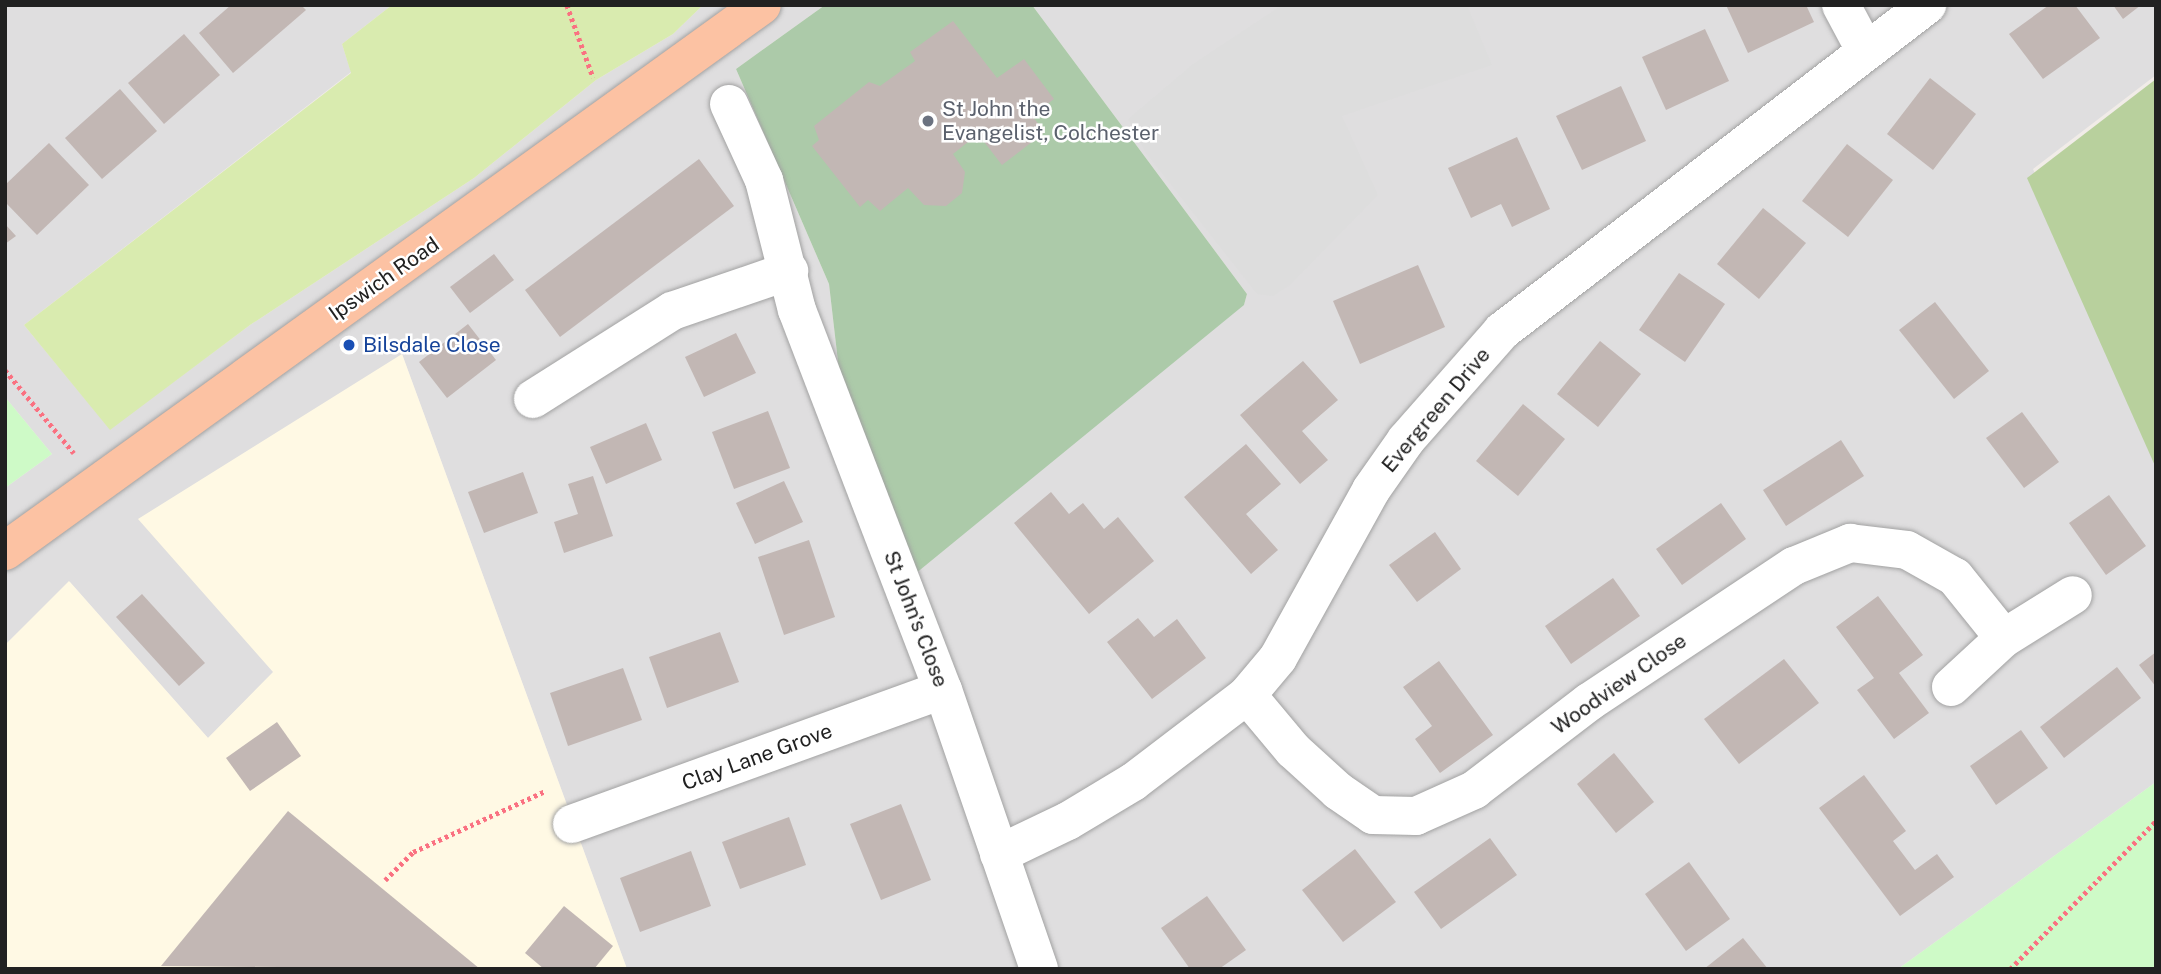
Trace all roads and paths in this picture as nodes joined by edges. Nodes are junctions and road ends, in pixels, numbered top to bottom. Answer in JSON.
{"nodes":[{"id":1,"x":762,"y":5,"type":"edge"},
{"id":2,"x":1842,"y":5,"type":"edge"},
{"id":3,"x":1927,"y":5,"type":"edge"},
{"id":4,"x":1865,"y":50,"type":"junction"},
{"id":5,"x":729,"y":104,"type":"dead end"},
{"id":6,"x":789,"y":271,"type":"junction"},
{"id":7,"x":5,"y":370,"type":"edge"},
{"id":8,"x":533,"y":399,"type":"dead end"},
{"id":9,"x":94,"y":483,"type":"junction"},
{"id":10,"x":5,"y":551,"type":"edge"},
{"id":11,"x":2073,"y":595,"type":"dead end"},
{"id":12,"x":2004,"y":638,"type":"junction"},
{"id":13,"x":1951,"y":687,"type":"dead end"},
{"id":14,"x":943,"y":690,"type":"junction"},
{"id":15,"x":1247,"y":695,"type":"junction"},
{"id":16,"x":558,"y":785,"type":"dead end"},
{"id":17,"x":2156,"y":821,"type":"edge"},
{"id":18,"x":572,"y":824,"type":"dead end"},
{"id":19,"x":999,"y":854,"type":"junction"},
{"id":20,"x":385,"y":880,"type":"dead end"},
{"id":21,"x":1039,"y":969,"type":"edge"},
{"id":22,"x":2010,"y":969,"type":"edge"}],
"edges":[{"from":1,"to":9,"type":"main road","name":"Ipswich Road"},
{"from":2,"to":4,"type":"street"},
{"from":3,"to":4,"type":"street","name":"Evergreen Drive"},
{"from":4,"to":15,"type":"street","name":"Evergreen Drive"},
{"from":5,"to":6,"type":"street","name":"St John's Close"},
{"from":6,"to":8,"type":"street"},
{"from":6,"to":14,"type":"street","name":"St John's Close"},
{"from":7,"to":9,"type":"path"},
{"from":9,"to":10,"type":"main road","name":"Ipswich Road"},
{"from":11,"to":12,"type":"street"},
{"from":12,"to":13,"type":"street"},
{"from":12,"to":15,"type":"street","name":"Woodview Close"},
{"from":14,"to":18,"type":"street","name":"Clay Lane Grove"},
{"from":14,"to":19,"type":"street","name":"St John's Close"},
{"from":15,"to":19,"type":"street","name":"Evergreen Drive"},
{"from":16,"to":20,"type":"path"},
{"from":17,"to":22,"type":"path"},
{"from":19,"to":21,"type":"street","name":"St John's Close"}]}
